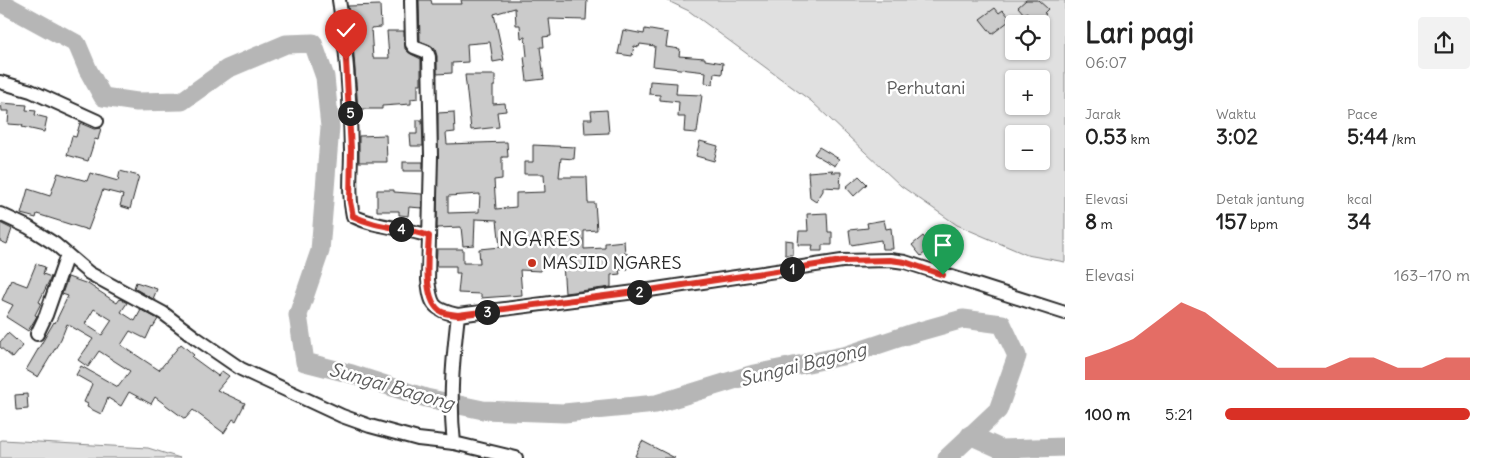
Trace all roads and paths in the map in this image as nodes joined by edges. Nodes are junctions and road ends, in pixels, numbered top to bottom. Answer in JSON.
{"nodes":[{"id":1,"x":339,"y":0,"type":"edge"},
{"id":2,"x":411,"y":0,"type":"edge"},
{"id":3,"x":0,"y":82,"type":"edge"},
{"id":4,"x":97,"y":121,"type":"dead end"},
{"id":5,"x":0,"y":214,"type":"edge"},
{"id":6,"x":429,"y":236,"type":"junction"},
{"id":7,"x":67,"y":255,"type":"junction"},
{"id":8,"x":1065,"y":313,"type":"edge"},
{"id":9,"x":458,"y":315,"type":"junction"},
{"id":10,"x":37,"y":334,"type":"dead end"},
{"id":11,"x":454,"y":443,"type":"junction"},
{"id":12,"x":516,"y":458,"type":"edge"}],
"edges":[{"from":1,"to":6,"type":"street"},
{"from":2,"to":6,"type":"street"},
{"from":3,"to":4,"type":"street"},
{"from":5,"to":7,"type":"street"},
{"from":6,"to":9,"type":"street"},
{"from":7,"to":10,"type":"street"},
{"from":7,"to":11,"type":"street"},
{"from":8,"to":9,"type":"street"},
{"from":9,"to":11,"type":"street"},
{"from":11,"to":12,"type":"street"}]}
